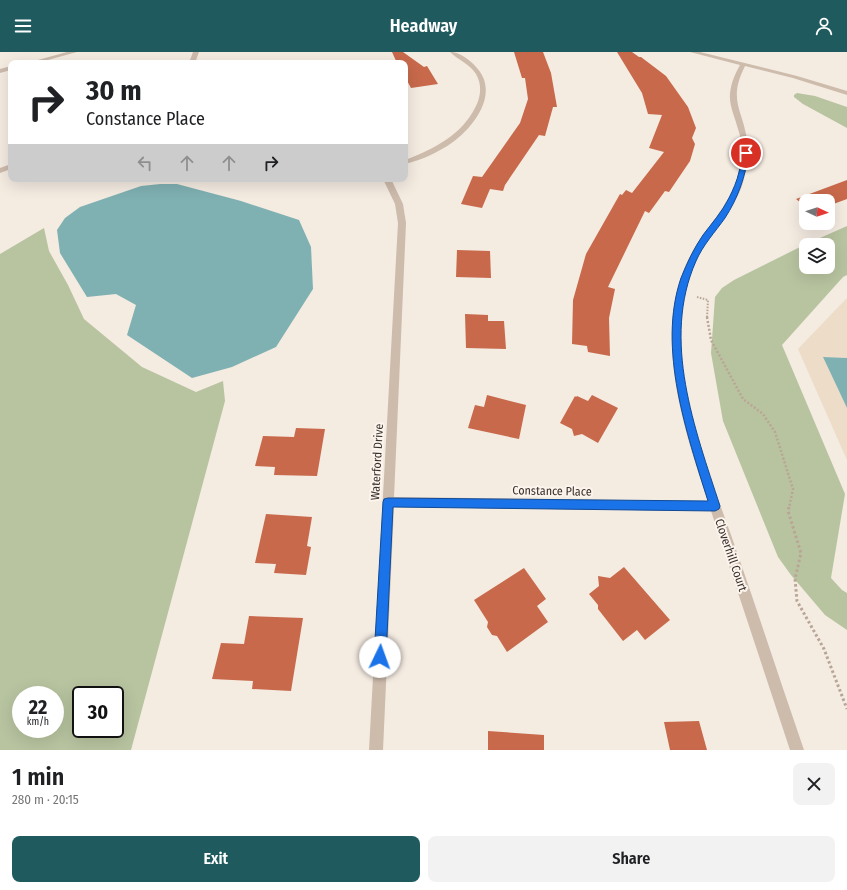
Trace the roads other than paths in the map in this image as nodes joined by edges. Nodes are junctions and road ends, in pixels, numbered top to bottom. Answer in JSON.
{"nodes":[{"id":1,"x":74,"y":52,"type":"edge"},
{"id":2,"x":453,"y":52,"type":"edge"},
{"id":3,"x":693,"y":52,"type":"edge"},
{"id":4,"x":42,"y":60,"type":"edge"},
{"id":5,"x":743,"y":65,"type":"junction"},
{"id":6,"x":847,"y":93,"type":"edge"},
{"id":7,"x":408,"y":161,"type":"edge"},
{"id":8,"x":388,"y":182,"type":"edge"},
{"id":9,"x":388,"y":502,"type":"junction"},
{"id":10,"x":715,"y":506,"type":"junction"},
{"id":11,"x":376,"y":750,"type":"edge"},
{"id":12,"x":797,"y":750,"type":"edge"}],
"edges":[{"from":1,"to":4,"type":"street"},
{"from":2,"to":7,"type":"street"},
{"from":3,"to":5,"type":"street"},
{"from":5,"to":6,"type":"street"},
{"from":5,"to":10,"type":"street","name":"Cloverhill Court"},
{"from":8,"to":9,"type":"street","name":"Waterford Drive"},
{"from":9,"to":10,"type":"street","name":"Constance Place"},
{"from":9,"to":11,"type":"street","name":"Waterford Drive"},
{"from":10,"to":12,"type":"street","name":"Cloverhill Court"}]}
